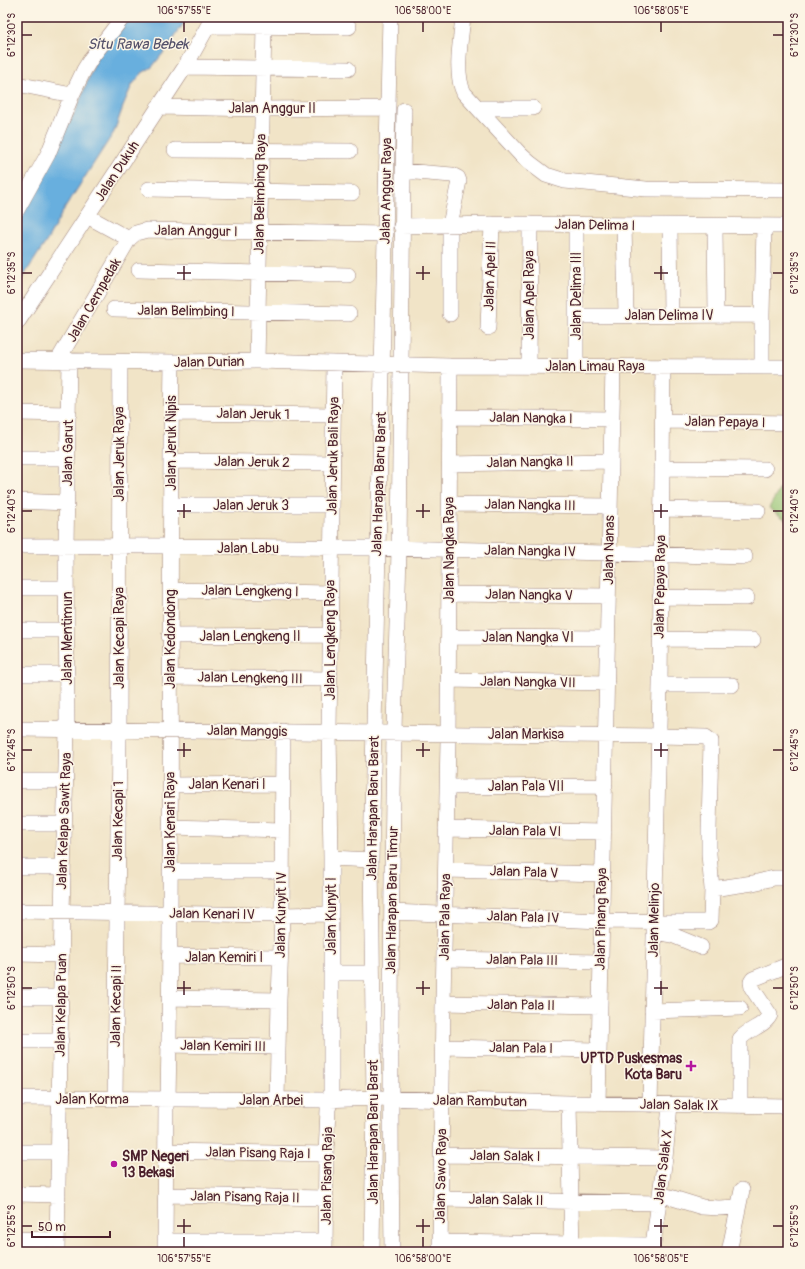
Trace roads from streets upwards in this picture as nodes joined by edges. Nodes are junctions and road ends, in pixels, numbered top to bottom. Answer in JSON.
{"nodes":[{"id":1,"x":123,"y":17,"type":"edge"},
{"id":2,"x":390,"y":17,"type":"edge"},
{"id":3,"x":463,"y":17,"type":"edge"},
{"id":4,"x":211,"y":21,"type":"edge"},
{"id":5,"x":264,"y":26,"type":"junction"},
{"id":6,"x":349,"y":27,"type":"dead end"},
{"id":7,"x":185,"y":67,"type":"junction"},
{"id":8,"x":263,"y":68,"type":"junction"},
{"id":9,"x":348,"y":69,"type":"dead end"},
{"id":10,"x":17,"y":84,"type":"edge"},
{"id":11,"x":72,"y":95,"type":"junction"},
{"id":12,"x":158,"y":107,"type":"junction"},
{"id":13,"x":387,"y":108,"type":"junction"},
{"id":14,"x":478,"y":108,"type":"junction"},
{"id":15,"x":533,"y":108,"type":"dead end"},
{"id":16,"x":262,"y":109,"type":"junction"},
{"id":17,"x":404,"y":110,"type":"dead end"},
{"id":18,"x":175,"y":150,"type":"dead end"},
{"id":19,"x":261,"y":151,"type":"junction"},
{"id":20,"x":350,"y":151,"type":"dead end"},
{"id":21,"x":403,"y":170,"type":"junction"},
{"id":22,"x":149,"y":189,"type":"dead end"},
{"id":23,"x":788,"y":190,"type":"edge"},
{"id":24,"x":260,"y":191,"type":"junction"},
{"id":25,"x":352,"y":193,"type":"dead end"},
{"id":26,"x":17,"y":210,"type":"edge"},
{"id":27,"x":87,"y":216,"type":"junction"},
{"id":28,"x":492,"y":224,"type":"junction"},
{"id":29,"x":530,"y":224,"type":"junction"},
{"id":30,"x":450,"y":225,"type":"junction"},
{"id":31,"x":576,"y":225,"type":"junction"},
{"id":32,"x":624,"y":225,"type":"junction"},
{"id":33,"x":401,"y":226,"type":"junction"},
{"id":34,"x":670,"y":226,"type":"junction"},
{"id":35,"x":715,"y":226,"type":"junction"},
{"id":36,"x":788,"y":226,"type":"edge"},
{"id":37,"x":764,"y":227,"type":"junction"},
{"id":38,"x":260,"y":233,"type":"junction"},
{"id":39,"x":386,"y":234,"type":"junction"},
{"id":40,"x":129,"y":239,"type":"junction"},
{"id":41,"x":139,"y":270,"type":"dead end"},
{"id":42,"x":258,"y":273,"type":"junction"},
{"id":43,"x":348,"y":275,"type":"dead end"},
{"id":44,"x":114,"y":309,"type":"dead end"},
{"id":45,"x":258,"y":313,"type":"junction"},
{"id":46,"x":349,"y":314,"type":"dead end"},
{"id":47,"x":450,"y":314,"type":"dead end"},
{"id":48,"x":626,"y":315,"type":"junction"},
{"id":49,"x":670,"y":315,"type":"junction"},
{"id":50,"x":716,"y":315,"type":"junction"},
{"id":51,"x":762,"y":315,"type":"junction"},
{"id":52,"x":576,"y":316,"type":"junction"},
{"id":53,"x":17,"y":322,"type":"edge"},
{"id":54,"x":488,"y":328,"type":"dead end"},
{"id":55,"x":17,"y":360,"type":"edge"},
{"id":56,"x":64,"y":360,"type":"junction"},
{"id":57,"x":120,"y":362,"type":"junction"},
{"id":58,"x":172,"y":362,"type":"junction"},
{"id":59,"x":257,"y":362,"type":"junction"},
{"id":60,"x":334,"y":364,"type":"junction"},
{"id":61,"x":383,"y":365,"type":"junction"},
{"id":62,"x":402,"y":365,"type":"junction"},
{"id":63,"x":450,"y":366,"type":"junction"},
{"id":64,"x":529,"y":366,"type":"junction"},
{"id":65,"x":578,"y":366,"type":"junction"},
{"id":66,"x":613,"y":366,"type":"junction"},
{"id":67,"x":663,"y":366,"type":"junction"},
{"id":68,"x":762,"y":367,"type":"junction"},
{"id":69,"x":788,"y":367,"type":"edge"},
{"id":70,"x":17,"y":413,"type":"edge"},
{"id":71,"x":69,"y":414,"type":"junction"},
{"id":72,"x":172,"y":414,"type":"junction"},
{"id":73,"x":334,"y":415,"type":"junction"},
{"id":74,"x":450,"y":417,"type":"junction"},
{"id":75,"x":611,"y":419,"type":"junction"},
{"id":76,"x":663,"y":421,"type":"junction"},
{"id":77,"x":788,"y":423,"type":"edge"},
{"id":78,"x":17,"y":458,"type":"edge"},
{"id":79,"x":68,"y":458,"type":"junction"},
{"id":80,"x":171,"y":461,"type":"junction"},
{"id":81,"x":611,"y":461,"type":"junction"},
{"id":82,"x":332,"y":463,"type":"junction"},
{"id":83,"x":450,"y":464,"type":"junction"},
{"id":84,"x":662,"y":468,"type":"junction"},
{"id":85,"x":765,"y":469,"type":"dead end"},
{"id":86,"x":17,"y":501,"type":"edge"},
{"id":87,"x":67,"y":502,"type":"junction"},
{"id":88,"x":450,"y":504,"type":"junction"},
{"id":89,"x":171,"y":505,"type":"junction"},
{"id":90,"x":332,"y":505,"type":"junction"},
{"id":91,"x":610,"y":506,"type":"junction"},
{"id":92,"x":661,"y":508,"type":"junction"},
{"id":93,"x":758,"y":511,"type":"dead end"},
{"id":94,"x":17,"y":546,"type":"edge"},
{"id":95,"x":66,"y":546,"type":"junction"},
{"id":96,"x":119,"y":547,"type":"junction"},
{"id":97,"x":171,"y":547,"type":"junction"},
{"id":98,"x":331,"y":548,"type":"junction"},
{"id":99,"x":377,"y":548,"type":"junction"},
{"id":100,"x":399,"y":549,"type":"junction"},
{"id":101,"x":449,"y":549,"type":"junction"},
{"id":102,"x":609,"y":552,"type":"junction"},
{"id":103,"x":661,"y":554,"type":"junction"},
{"id":104,"x":745,"y":557,"type":"dead end"},
{"id":105,"x":17,"y":588,"type":"edge"},
{"id":106,"x":66,"y":588,"type":"junction"},
{"id":107,"x":170,"y":590,"type":"junction"},
{"id":108,"x":330,"y":593,"type":"junction"},
{"id":109,"x":449,"y":594,"type":"junction"},
{"id":110,"x":608,"y":596,"type":"junction"},
{"id":111,"x":660,"y":597,"type":"junction"},
{"id":112,"x":747,"y":598,"type":"dead end"},
{"id":113,"x":17,"y":630,"type":"edge"},
{"id":114,"x":66,"y":630,"type":"junction"},
{"id":115,"x":330,"y":635,"type":"junction"},
{"id":116,"x":169,"y":636,"type":"junction"},
{"id":117,"x":449,"y":637,"type":"junction"},
{"id":118,"x":607,"y":638,"type":"junction"},
{"id":119,"x":660,"y":639,"type":"junction"},
{"id":120,"x":753,"y":640,"type":"dead end"},
{"id":121,"x":17,"y":674,"type":"edge"},
{"id":122,"x":67,"y":674,"type":"junction"},
{"id":123,"x":170,"y":677,"type":"junction"},
{"id":124,"x":329,"y":679,"type":"junction"},
{"id":125,"x":448,"y":680,"type":"junction"},
{"id":126,"x":607,"y":683,"type":"junction"},
{"id":127,"x":660,"y":685,"type":"junction"},
{"id":128,"x":732,"y":685,"type":"dead end"},
{"id":129,"x":17,"y":728,"type":"edge"},
{"id":130,"x":67,"y":730,"type":"junction"},
{"id":131,"x":119,"y":730,"type":"junction"},
{"id":132,"x":171,"y":730,"type":"junction"},
{"id":133,"x":283,"y":731,"type":"junction"},
{"id":134,"x":329,"y":732,"type":"junction"},
{"id":135,"x":374,"y":732,"type":"junction"},
{"id":136,"x":394,"y":733,"type":"junction"},
{"id":137,"x":448,"y":734,"type":"junction"},
{"id":138,"x":606,"y":735,"type":"junction"},
{"id":139,"x":658,"y":736,"type":"junction"},
{"id":140,"x":17,"y":781,"type":"edge"},
{"id":141,"x":65,"y":781,"type":"junction"},
{"id":142,"x":282,"y":784,"type":"junction"},
{"id":143,"x":170,"y":785,"type":"junction"},
{"id":144,"x":605,"y":786,"type":"junction"},
{"id":145,"x":447,"y":787,"type":"junction"},
{"id":146,"x":17,"y":824,"type":"edge"},
{"id":147,"x":64,"y":824,"type":"junction"},
{"id":148,"x":170,"y":828,"type":"junction"},
{"id":149,"x":446,"y":829,"type":"junction"},
{"id":150,"x":282,"y":830,"type":"junction"},
{"id":151,"x":604,"y":832,"type":"junction"},
{"id":152,"x":331,"y":858,"type":"junction"},
{"id":153,"x":371,"y":860,"type":"junction"},
{"id":154,"x":17,"y":867,"type":"edge"},
{"id":155,"x":63,"y":867,"type":"junction"},
{"id":156,"x":170,"y":870,"type":"junction"},
{"id":157,"x":446,"y":870,"type":"junction"},
{"id":158,"x":282,"y":871,"type":"junction"},
{"id":159,"x":602,"y":874,"type":"junction"},
{"id":160,"x":788,"y":878,"type":"edge"},
{"id":161,"x":712,"y":889,"type":"junction"},
{"id":162,"x":17,"y":911,"type":"edge"},
{"id":163,"x":62,"y":912,"type":"junction"},
{"id":164,"x":392,"y":912,"type":"junction"},
{"id":165,"x":117,"y":913,"type":"junction"},
{"id":166,"x":170,"y":914,"type":"junction"},
{"id":167,"x":331,"y":914,"type":"junction"},
{"id":168,"x":445,"y":914,"type":"junction"},
{"id":169,"x":282,"y":915,"type":"junction"},
{"id":170,"x":602,"y":921,"type":"junction"},
{"id":171,"x":654,"y":927,"type":"junction"},
{"id":172,"x":701,"y":947,"type":"dead end"},
{"id":173,"x":17,"y":954,"type":"edge"},
{"id":174,"x":61,"y":955,"type":"junction"},
{"id":175,"x":169,"y":956,"type":"junction"},
{"id":176,"x":280,"y":957,"type":"junction"},
{"id":177,"x":444,"y":959,"type":"junction"},
{"id":178,"x":600,"y":962,"type":"junction"},
{"id":179,"x":788,"y":965,"type":"edge"},
{"id":180,"x":331,"y":973,"type":"junction"},
{"id":181,"x":372,"y":973,"type":"junction"},
{"id":182,"x":17,"y":997,"type":"edge"},
{"id":183,"x":61,"y":997,"type":"junction"},
{"id":184,"x":169,"y":998,"type":"junction"},
{"id":185,"x":278,"y":1000,"type":"junction"},
{"id":186,"x":443,"y":1003,"type":"junction"},
{"id":187,"x":600,"y":1006,"type":"junction"},
{"id":188,"x":740,"y":1008,"type":"dead end"},
{"id":189,"x":652,"y":1010,"type":"junction"},
{"id":190,"x":17,"y":1041,"type":"edge"},
{"id":191,"x":61,"y":1041,"type":"junction"},
{"id":192,"x":168,"y":1044,"type":"junction"},
{"id":193,"x":278,"y":1047,"type":"junction"},
{"id":194,"x":442,"y":1047,"type":"junction"},
{"id":195,"x":599,"y":1050,"type":"junction"},
{"id":196,"x":17,"y":1098,"type":"edge"},
{"id":197,"x":59,"y":1098,"type":"junction"},
{"id":198,"x":374,"y":1098,"type":"junction"},
{"id":199,"x":115,"y":1099,"type":"junction"},
{"id":200,"x":167,"y":1099,"type":"junction"},
{"id":201,"x":277,"y":1100,"type":"junction"},
{"id":202,"x":331,"y":1100,"type":"junction"},
{"id":203,"x":390,"y":1100,"type":"junction"},
{"id":204,"x":442,"y":1100,"type":"junction"},
{"id":205,"x":569,"y":1103,"type":"junction"},
{"id":206,"x":598,"y":1104,"type":"junction"},
{"id":207,"x":650,"y":1105,"type":"junction"},
{"id":208,"x":670,"y":1105,"type":"junction"},
{"id":209,"x":740,"y":1106,"type":"junction"},
{"id":210,"x":788,"y":1106,"type":"edge"},
{"id":211,"x":165,"y":1151,"type":"junction"},
{"id":212,"x":17,"y":1152,"type":"edge"},
{"id":213,"x":59,"y":1152,"type":"junction"},
{"id":214,"x":326,"y":1154,"type":"junction"},
{"id":215,"x":441,"y":1155,"type":"junction"},
{"id":216,"x":570,"y":1157,"type":"junction"},
{"id":217,"x":665,"y":1158,"type":"junction"},
{"id":218,"x":742,"y":1190,"type":"dead end"},
{"id":219,"x":17,"y":1194,"type":"edge"},
{"id":220,"x":58,"y":1195,"type":"junction"},
{"id":221,"x":165,"y":1195,"type":"junction"},
{"id":222,"x":326,"y":1198,"type":"junction"},
{"id":223,"x":659,"y":1198,"type":"junction"},
{"id":224,"x":440,"y":1199,"type":"junction"},
{"id":225,"x":571,"y":1201,"type":"junction"},
{"id":226,"x":738,"y":1207,"type":"junction"},
{"id":227,"x":17,"y":1239,"type":"edge"},
{"id":228,"x":57,"y":1246,"type":"edge"},
{"id":229,"x":325,"y":1246,"type":"edge"},
{"id":230,"x":166,"y":1247,"type":"edge"},
{"id":231,"x":440,"y":1247,"type":"edge"},
{"id":232,"x":572,"y":1248,"type":"edge"},
{"id":233,"x":652,"y":1248,"type":"edge"},
{"id":234,"x":372,"y":1252,"type":"edge"},
{"id":235,"x":392,"y":1252,"type":"edge"},
{"id":236,"x":729,"y":1252,"type":"edge"}],
"edges":[{"from":1,"to":11,"type":"street"},
{"from":2,"to":13,"type":"street","name":"Jalan Anggur Raya"},
{"from":3,"to":14,"type":"street"},
{"from":4,"to":5,"type":"street"},
{"from":4,"to":7,"type":"street","name":"Jalan Dukuh"},
{"from":5,"to":6,"type":"street"},
{"from":5,"to":8,"type":"street","name":"Jalan Belimbing Raya"},
{"from":7,"to":8,"type":"street"},
{"from":7,"to":12,"type":"street","name":"Jalan Dukuh"},
{"from":8,"to":9,"type":"street"},
{"from":8,"to":16,"type":"street","name":"Jalan Belimbing Raya"},
{"from":10,"to":11,"type":"street"},
{"from":11,"to":26,"type":"street"},
{"from":12,"to":16,"type":"street","name":"Jalan Anggur II"},
{"from":12,"to":27,"type":"street","name":"Jalan Dukuh"},
{"from":13,"to":16,"type":"street","name":"Jalan Anggur II"},
{"from":13,"to":39,"type":"street","name":"Jalan Anggur Raya"},
{"from":14,"to":15,"type":"street"},
{"from":14,"to":23,"type":"street"},
{"from":16,"to":19,"type":"street","name":"Jalan Belimbing Raya"},
{"from":17,"to":21,"type":"street"},
{"from":18,"to":19,"type":"street"},
{"from":19,"to":20,"type":"street"},
{"from":19,"to":24,"type":"street","name":"Jalan Belimbing Raya"},
{"from":21,"to":30,"type":"street"},
{"from":21,"to":33,"type":"street"},
{"from":22,"to":24,"type":"street"},
{"from":24,"to":25,"type":"street"},
{"from":24,"to":38,"type":"street","name":"Jalan Belimbing Raya"},
{"from":27,"to":40,"type":"street"},
{"from":27,"to":53,"type":"street","name":"Jalan Dukuh"},
{"from":28,"to":29,"type":"street","name":"Jalan Delima I"},
{"from":28,"to":30,"type":"street","name":"Jalan Delima I"},
{"from":28,"to":54,"type":"street","name":"Jalan Apel II"},
{"from":29,"to":31,"type":"street","name":"Jalan Delima I"},
{"from":29,"to":64,"type":"street","name":"Jalan Apel Raya"},
{"from":30,"to":33,"type":"street","name":"Jalan Delima I"},
{"from":30,"to":47,"type":"street"},
{"from":31,"to":32,"type":"street","name":"Jalan Delima I"},
{"from":31,"to":52,"type":"street","name":"Jalan Delima III"},
{"from":32,"to":34,"type":"street","name":"Jalan Delima I"},
{"from":32,"to":48,"type":"street"},
{"from":33,"to":62,"type":"street"},
{"from":34,"to":35,"type":"street","name":"Jalan Delima I"},
{"from":34,"to":49,"type":"street"},
{"from":35,"to":37,"type":"street","name":"Jalan Delima I"},
{"from":35,"to":50,"type":"street"},
{"from":36,"to":37,"type":"street","name":"Jalan Delima I"},
{"from":37,"to":51,"type":"street"},
{"from":38,"to":39,"type":"street","name":"Jalan Anggur I"},
{"from":38,"to":40,"type":"street","name":"Jalan Anggur I"},
{"from":38,"to":42,"type":"street","name":"Jalan Belimbing Raya"},
{"from":39,"to":61,"type":"street","name":"Jalan Anggur Raya"},
{"from":40,"to":56,"type":"street","name":"Jalan Cempedak"},
{"from":41,"to":42,"type":"street"},
{"from":42,"to":43,"type":"street"},
{"from":42,"to":45,"type":"street","name":"Jalan Belimbing Raya"},
{"from":44,"to":45,"type":"street","name":"Jalan Belimbing I"},
{"from":45,"to":46,"type":"street","name":"Jalan Belimbing I"},
{"from":45,"to":59,"type":"street","name":"Jalan Belimbing Raya"},
{"from":48,"to":49,"type":"street","name":"Jalan Delima IV"},
{"from":48,"to":52,"type":"street","name":"Jalan Delima IV"},
{"from":49,"to":50,"type":"street","name":"Jalan Delima IV"},
{"from":50,"to":51,"type":"street","name":"Jalan Delima IV"},
{"from":51,"to":68,"type":"street"},
{"from":52,"to":65,"type":"street","name":"Jalan Delima III"},
{"from":55,"to":56,"type":"street","name":"Jalan Durian"},
{"from":56,"to":57,"type":"street","name":"Jalan Durian"},
{"from":56,"to":71,"type":"street","name":"Jalan Garut"},
{"from":57,"to":58,"type":"street","name":"Jalan Durian"},
{"from":57,"to":96,"type":"street","name":"Jalan Jeruk Raya"},
{"from":58,"to":59,"type":"street","name":"Jalan Durian"},
{"from":58,"to":72,"type":"street","name":"Jalan Jeruk Nipis"},
{"from":59,"to":60,"type":"street","name":"Jalan Durian"},
{"from":60,"to":61,"type":"street","name":"Jalan Durian"},
{"from":60,"to":73,"type":"street","name":"Jalan Jeruk Bali Raya"},
{"from":61,"to":62,"type":"street","name":"Jalan Durian"},
{"from":61,"to":99,"type":"street","name":"Jalan Harapan Baru Barat"},
{"from":62,"to":63,"type":"street","name":"Jalan Limau Raya"},
{"from":62,"to":100,"type":"street","name":"Jalan Harapan Baru Barat"},
{"from":63,"to":64,"type":"street","name":"Jalan Limau Raya"},
{"from":63,"to":74,"type":"street","name":"Jalan Nangka Raya"},
{"from":64,"to":65,"type":"street","name":"Jalan Limau Raya"},
{"from":65,"to":66,"type":"street","name":"Jalan Limau Raya"},
{"from":66,"to":67,"type":"street","name":"Jalan Limau Raya"},
{"from":66,"to":75,"type":"street","name":"Jalan Nanas"},
{"from":67,"to":68,"type":"street","name":"Jalan Limau Raya"},
{"from":67,"to":76,"type":"street","name":"Jalan Pepaya Raya"},
{"from":68,"to":69,"type":"street","name":"Jalan Limau Raya"},
{"from":70,"to":71,"type":"street"},
{"from":71,"to":79,"type":"street","name":"Jalan Garut"},
{"from":72,"to":73,"type":"street","name":"Jalan Jeruk 1"},
{"from":72,"to":80,"type":"street","name":"Jalan Jeruk Nipis"},
{"from":73,"to":82,"type":"street","name":"Jalan Jeruk Bali Raya"},
{"from":74,"to":75,"type":"street","name":"Jalan Nangka I"},
{"from":74,"to":83,"type":"street","name":"Jalan Nangka Raya"},
{"from":75,"to":81,"type":"street","name":"Jalan Nanas"},
{"from":76,"to":77,"type":"street","name":"Jalan Pepaya I"},
{"from":76,"to":84,"type":"street","name":"Jalan Pepaya Raya"},
{"from":78,"to":79,"type":"street"},
{"from":79,"to":87,"type":"street","name":"Jalan Garut"},
{"from":80,"to":82,"type":"street","name":"Jalan Jeruk 2"},
{"from":80,"to":89,"type":"street","name":"Jalan Jeruk Nipis"},
{"from":81,"to":83,"type":"street","name":"Jalan Nangka II"},
{"from":81,"to":91,"type":"street","name":"Jalan Nanas"},
{"from":82,"to":90,"type":"street","name":"Jalan Jeruk Bali Raya"},
{"from":83,"to":88,"type":"street","name":"Jalan Nangka Raya"},
{"from":84,"to":85,"type":"street"},
{"from":84,"to":92,"type":"street","name":"Jalan Pepaya Raya"},
{"from":86,"to":87,"type":"street"},
{"from":87,"to":95,"type":"street","name":"Jalan Garut"},
{"from":88,"to":91,"type":"street","name":"Jalan Nangka III"},
{"from":88,"to":101,"type":"street","name":"Jalan Nangka Raya"},
{"from":89,"to":90,"type":"street","name":"Jalan Jeruk 3"},
{"from":89,"to":97,"type":"street","name":"Jalan Jeruk Nipis"},
{"from":90,"to":98,"type":"street","name":"Jalan Jeruk Bali Raya"},
{"from":91,"to":102,"type":"street","name":"Jalan Nanas"},
{"from":92,"to":93,"type":"street"},
{"from":92,"to":103,"type":"street","name":"Jalan Pepaya Raya"},
{"from":94,"to":95,"type":"street","name":"Jalan Labu"},
{"from":95,"to":96,"type":"street","name":"Jalan Labu"},
{"from":95,"to":106,"type":"street","name":"Jalan Mentimun"},
{"from":96,"to":97,"type":"street","name":"Jalan Labu"},
{"from":96,"to":131,"type":"street","name":"Jalan Kecapi Raya"},
{"from":97,"to":98,"type":"street","name":"Jalan Labu"},
{"from":97,"to":107,"type":"street","name":"Jalan Kedondong"},
{"from":98,"to":99,"type":"street","name":"Jalan Labu"},
{"from":98,"to":108,"type":"street","name":"Jalan Lengkeng Raya"},
{"from":99,"to":100,"type":"street","name":"Jalan Labu"},
{"from":99,"to":135,"type":"street","name":"Jalan Harapan Baru Barat"},
{"from":100,"to":101,"type":"street","name":"Jalan Nangka IV"},
{"from":100,"to":136,"type":"street","name":"Jalan Harapan Baru Timur"},
{"from":101,"to":102,"type":"street","name":"Jalan Nangka IV"},
{"from":101,"to":109,"type":"street","name":"Jalan Nangka Raya"},
{"from":102,"to":103,"type":"street","name":"Jalan Nangka IV"},
{"from":102,"to":110,"type":"street","name":"Jalan Nanas"},
{"from":103,"to":104,"type":"street","name":"Jalan Nangka IV"},
{"from":103,"to":111,"type":"street","name":"Jalan Pepaya Raya"},
{"from":105,"to":106,"type":"street"},
{"from":106,"to":114,"type":"street","name":"Jalan Mentimun"},
{"from":107,"to":108,"type":"street","name":"Jalan Lengkeng I"},
{"from":107,"to":116,"type":"street","name":"Jalan Kedondong"},
{"from":108,"to":115,"type":"street","name":"Jalan Lengkeng Raya"},
{"from":109,"to":110,"type":"street","name":"Jalan Nangka V"},
{"from":109,"to":117,"type":"street","name":"Jalan Nangka Raya"},
{"from":110,"to":118,"type":"street","name":"Jalan Nanas"},
{"from":111,"to":112,"type":"street"},
{"from":111,"to":119,"type":"street","name":"Jalan Pepaya Raya"},
{"from":113,"to":114,"type":"street"},
{"from":114,"to":122,"type":"street","name":"Jalan Mentimun"},
{"from":115,"to":116,"type":"street","name":"Jalan Lengkeng II"},
{"from":115,"to":124,"type":"street","name":"Jalan Lengkeng Raya"},
{"from":116,"to":123,"type":"street","name":"Jalan Kedondong"},
{"from":117,"to":118,"type":"street","name":"Jalan Nangka VI"},
{"from":117,"to":125,"type":"street","name":"Jalan Nangka Raya"},
{"from":118,"to":126,"type":"street","name":"Jalan Nanas"},
{"from":119,"to":120,"type":"street"},
{"from":119,"to":127,"type":"street","name":"Jalan Pepaya Raya"},
{"from":121,"to":122,"type":"street"},
{"from":122,"to":130,"type":"street","name":"Jalan Mentimun"},
{"from":123,"to":124,"type":"street","name":"Jalan Lengkeng III"},
{"from":123,"to":132,"type":"street","name":"Jalan Kedondong"},
{"from":124,"to":134,"type":"street","name":"Jalan Lengkeng Raya"},
{"from":125,"to":126,"type":"street","name":"Jalan Nangka VII"},
{"from":125,"to":137,"type":"street","name":"Jalan Nangka Raya"},
{"from":126,"to":138,"type":"street","name":"Jalan Nanas"},
{"from":127,"to":128,"type":"street"},
{"from":127,"to":139,"type":"street","name":"Jalan Pepaya Raya"},
{"from":129,"to":130,"type":"street","name":"Jalan Manggis"},
{"from":130,"to":131,"type":"street","name":"Jalan Manggis"},
{"from":130,"to":141,"type":"street","name":"Jalan Kelapa Sawit Raya"},
{"from":131,"to":132,"type":"street","name":"Jalan Manggis"},
{"from":131,"to":165,"type":"street","name":"Jalan Kecapi 1"},
{"from":132,"to":133,"type":"street","name":"Jalan Manggis"},
{"from":132,"to":143,"type":"street","name":"Jalan Kenari Raya"},
{"from":133,"to":134,"type":"street","name":"Jalan Manggis"},
{"from":133,"to":142,"type":"street","name":"Jalan Kunyit IV"},
{"from":134,"to":135,"type":"street","name":"Jalan Manggis"},
{"from":134,"to":152,"type":"street","name":"Jalan Kunyit I"},
{"from":135,"to":136,"type":"street","name":"Jalan Manggis"},
{"from":135,"to":153,"type":"street","name":"Jalan Harapan Baru Barat"},
{"from":136,"to":137,"type":"street","name":"Jalan Markisa"},
{"from":136,"to":164,"type":"street","name":"Jalan Harapan Baru Timur"},
{"from":137,"to":138,"type":"street","name":"Jalan Markisa"},
{"from":137,"to":145,"type":"street","name":"Jalan Pala Raya"},
{"from":138,"to":139,"type":"street","name":"Jalan Markisa"},
{"from":138,"to":144,"type":"street","name":"Jalan Pinang Raya"},
{"from":139,"to":161,"type":"street","name":"Jalan Markisa"},
{"from":139,"to":171,"type":"street","name":"Jalan Melinjo"},
{"from":140,"to":141,"type":"street"},
{"from":141,"to":147,"type":"street","name":"Jalan Kelapa Sawit Raya"},
{"from":142,"to":143,"type":"street","name":"Jalan Kenari I"},
{"from":142,"to":150,"type":"street","name":"Jalan Kunyit IV"},
{"from":143,"to":148,"type":"street","name":"Jalan Kenari Raya"},
{"from":144,"to":145,"type":"street","name":"Jalan Pala VII"},
{"from":144,"to":151,"type":"street","name":"Jalan Pinang Raya"},
{"from":145,"to":149,"type":"street","name":"Jalan Pala Raya"},
{"from":146,"to":147,"type":"street"},
{"from":147,"to":155,"type":"street","name":"Jalan Kelapa Sawit Raya"},
{"from":148,"to":150,"type":"street"},
{"from":148,"to":156,"type":"street","name":"Jalan Kenari Raya"},
{"from":149,"to":151,"type":"street","name":"Jalan Pala VI"},
{"from":149,"to":157,"type":"street","name":"Jalan Pala Raya"},
{"from":150,"to":158,"type":"street","name":"Jalan Kunyit IV"},
{"from":151,"to":159,"type":"street","name":"Jalan Pinang Raya"},
{"from":152,"to":153,"type":"street"},
{"from":152,"to":167,"type":"street","name":"Jalan Kunyit I"},
{"from":153,"to":181,"type":"street","name":"Jalan Harapan Baru Barat"},
{"from":154,"to":155,"type":"street"},
{"from":155,"to":163,"type":"street","name":"Jalan Kelapa Sawit Raya"},
{"from":156,"to":158,"type":"street"},
{"from":156,"to":166,"type":"street","name":"Jalan Kenari Raya"},
{"from":157,"to":159,"type":"street","name":"Jalan Pala V"},
{"from":157,"to":168,"type":"street","name":"Jalan Pala Raya"},
{"from":158,"to":169,"type":"street","name":"Jalan Kunyit IV"},
{"from":159,"to":170,"type":"street","name":"Jalan Pinang Raya"},
{"from":160,"to":161,"type":"street"},
{"from":161,"to":171,"type":"street"},
{"from":162,"to":163,"type":"street","name":"Jalan Kenari IV"},
{"from":163,"to":165,"type":"street","name":"Jalan Kenari IV"},
{"from":163,"to":174,"type":"street","name":"Jalan Kelapa Puan"},
{"from":164,"to":168,"type":"street","name":"Jalan Pala IV"},
{"from":164,"to":203,"type":"street","name":"Jalan Harapan Baru Timur"},
{"from":165,"to":166,"type":"street","name":"Jalan Kenari IV"},
{"from":165,"to":199,"type":"street","name":"Jalan Kecapi II"},
{"from":166,"to":169,"type":"street","name":"Jalan Kenari IV"},
{"from":166,"to":175,"type":"street","name":"Jalan Kenari Raya"},
{"from":167,"to":169,"type":"street","name":"Jalan Kenari IV"},
{"from":167,"to":180,"type":"street","name":"Jalan Kunyit I"},
{"from":168,"to":170,"type":"street","name":"Jalan Pala IV"},
{"from":168,"to":177,"type":"street","name":"Jalan Pala Raya"},
{"from":169,"to":176,"type":"street","name":"Jalan Kunyit IV"},
{"from":170,"to":171,"type":"street","name":"Jalan Pala IV"},
{"from":170,"to":178,"type":"street","name":"Jalan Pinang Raya"},
{"from":171,"to":172,"type":"street"},
{"from":171,"to":189,"type":"street","name":"Jalan Melinjo"},
{"from":173,"to":174,"type":"street"},
{"from":174,"to":183,"type":"street","name":"Jalan Kelapa Puan"},
{"from":175,"to":176,"type":"street","name":"Jalan Kemiri I"},
{"from":175,"to":184,"type":"street","name":"Jalan Kenari Raya"},
{"from":176,"to":185,"type":"street","name":"Jalan Kunyit IV"},
{"from":177,"to":178,"type":"street","name":"Jalan Pala III"},
{"from":177,"to":186,"type":"street","name":"Jalan Pala Raya"},
{"from":178,"to":187,"type":"street","name":"Jalan Pinang Raya"},
{"from":179,"to":209,"type":"street"},
{"from":180,"to":181,"type":"street"},
{"from":180,"to":202,"type":"street","name":"Jalan Kunyit I"},
{"from":181,"to":198,"type":"street","name":"Jalan Harapan Baru Barat"},
{"from":182,"to":183,"type":"street"},
{"from":183,"to":191,"type":"street","name":"Jalan Kelapa Puan"},
{"from":184,"to":185,"type":"street"},
{"from":184,"to":192,"type":"street","name":"Jalan Kenari Raya"},
{"from":185,"to":193,"type":"street","name":"Jalan Kunyit IV"},
{"from":186,"to":187,"type":"street","name":"Jalan Pala II"},
{"from":186,"to":194,"type":"street","name":"Jalan Pala Raya"},
{"from":187,"to":195,"type":"street","name":"Jalan Pinang Raya"},
{"from":188,"to":189,"type":"street"},
{"from":189,"to":207,"type":"street","name":"Jalan Melinjo"},
{"from":190,"to":191,"type":"street"},
{"from":191,"to":197,"type":"street","name":"Jalan Kelapa Puan"},
{"from":192,"to":193,"type":"street","name":"Jalan Kemiri III"},
{"from":192,"to":200,"type":"street","name":"Jalan Kenari Raya"},
{"from":193,"to":201,"type":"street","name":"Jalan Kunyit IV"},
{"from":194,"to":195,"type":"street","name":"Jalan Pala I"},
{"from":194,"to":204,"type":"street","name":"Jalan Pala Raya"},
{"from":195,"to":206,"type":"street","name":"Jalan Pinang Raya"},
{"from":196,"to":197,"type":"street","name":"Jalan Korma"},
{"from":197,"to":199,"type":"street","name":"Jalan Korma"},
{"from":197,"to":213,"type":"street","name":"Jalan Kelapa Puan"},
{"from":198,"to":202,"type":"street","name":"Jalan Arbei"},
{"from":198,"to":203,"type":"street","name":"Jalan Rambutan"},
{"from":198,"to":234,"type":"street","name":"Jalan Harapan Baru Barat"},
{"from":199,"to":200,"type":"street","name":"Jalan Korma"},
{"from":200,"to":201,"type":"street","name":"Jalan Arbei"},
{"from":200,"to":211,"type":"street","name":"Jalan Kenari Raya"},
{"from":201,"to":202,"type":"street","name":"Jalan Arbei"},
{"from":202,"to":214,"type":"street","name":"Jalan Pisang Raja"},
{"from":203,"to":204,"type":"street","name":"Jalan Rambutan"},
{"from":203,"to":235,"type":"street","name":"Jalan Harapan Baru Timur"},
{"from":204,"to":205,"type":"street","name":"Jalan Rambutan"},
{"from":204,"to":215,"type":"street","name":"Jalan Sawo Raya"},
{"from":205,"to":206,"type":"street","name":"Jalan Salak IX"},
{"from":205,"to":216,"type":"street"},
{"from":206,"to":207,"type":"street","name":"Jalan Salak IX"},
{"from":207,"to":208,"type":"street","name":"Jalan Salak IX"},
{"from":208,"to":209,"type":"street","name":"Jalan Salak IX"},
{"from":208,"to":217,"type":"street","name":"Jalan Salak X"},
{"from":209,"to":210,"type":"street","name":"Jalan Salak IX"},
{"from":211,"to":214,"type":"street","name":"Jalan Pisang Raja I"},
{"from":211,"to":221,"type":"street","name":"Jalan Kenari Raya"},
{"from":212,"to":213,"type":"street"},
{"from":213,"to":220,"type":"street","name":"Jalan Kelapa Puan"},
{"from":214,"to":222,"type":"street","name":"Jalan Pisang Raja"},
{"from":215,"to":216,"type":"street","name":"Jalan Salak I"},
{"from":215,"to":224,"type":"street","name":"Jalan Sawo Raya"},
{"from":216,"to":217,"type":"street","name":"Jalan Salak I"},
{"from":216,"to":225,"type":"street"},
{"from":217,"to":223,"type":"street","name":"Jalan Salak X"},
{"from":218,"to":226,"type":"street"},
{"from":219,"to":220,"type":"street"},
{"from":220,"to":228,"type":"street","name":"Jalan Kelapa Puan"},
{"from":221,"to":222,"type":"street","name":"Jalan Pisang Raja II"},
{"from":221,"to":230,"type":"street","name":"Jalan Kenari Raya"},
{"from":222,"to":229,"type":"street","name":"Jalan Pisang Raja"},
{"from":223,"to":225,"type":"street","name":"Jalan Salak II"},
{"from":223,"to":226,"type":"street","name":"Jalan Salak II"},
{"from":223,"to":233,"type":"street","name":"Jalan Salak X"},
{"from":224,"to":225,"type":"street","name":"Jalan Salak II"},
{"from":224,"to":231,"type":"street","name":"Jalan Sawo Raya"},
{"from":225,"to":232,"type":"street"},
{"from":226,"to":236,"type":"street"},
{"from":227,"to":228,"type":"street"},
{"from":229,"to":230,"type":"street"},
{"from":231,"to":232,"type":"street"},
{"from":232,"to":233,"type":"street"}]}
